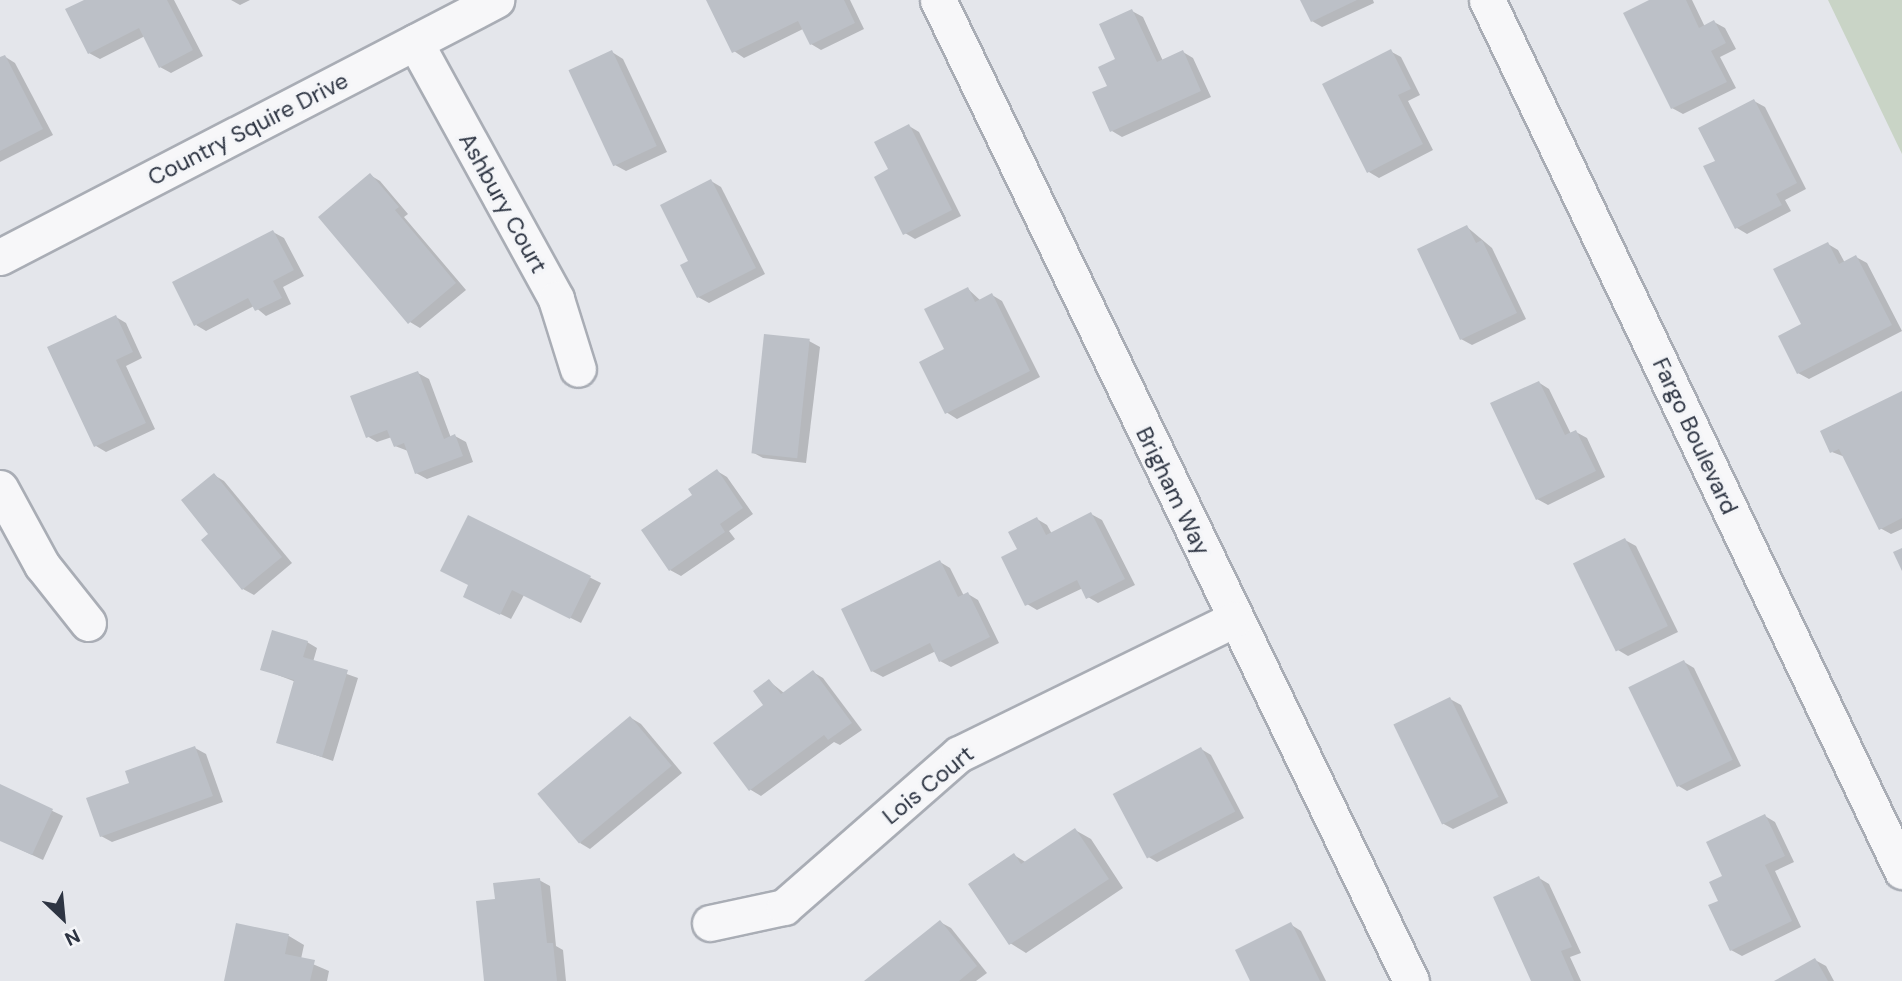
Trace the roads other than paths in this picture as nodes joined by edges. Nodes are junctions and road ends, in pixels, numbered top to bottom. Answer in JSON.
{"nodes":[{"id":1,"x":496,"y":0,"type":"edge"},
{"id":2,"x":938,"y":0,"type":"edge"},
{"id":3,"x":1488,"y":0,"type":"edge"},
{"id":4,"x":415,"y":42,"type":"junction"},
{"id":5,"x":0,"y":257,"type":"edge"},
{"id":6,"x":578,"y":369,"type":"dead end"},
{"id":7,"x":0,"y":488,"type":"edge"},
{"id":8,"x":1234,"y":619,"type":"junction"},
{"id":9,"x":88,"y":623,"type":"dead end"},
{"id":10,"x":1902,"y":871,"type":"edge"},
{"id":11,"x":710,"y":923,"type":"dead end"},
{"id":12,"x":1411,"y":981,"type":"edge"}],
"edges":[{"from":1,"to":4,"type":"street","name":"Country Squire Drive"},
{"from":2,"to":8,"type":"street","name":"Brigham Way"},
{"from":3,"to":10,"type":"street","name":"Fargo Boulevard"},
{"from":4,"to":5,"type":"street","name":"Country Squire Drive"},
{"from":4,"to":6,"type":"street","name":"Ashbury Court"},
{"from":7,"to":9,"type":"street"},
{"from":8,"to":11,"type":"street","name":"Lois Court"},
{"from":8,"to":12,"type":"street","name":"Brigham Way"}]}
